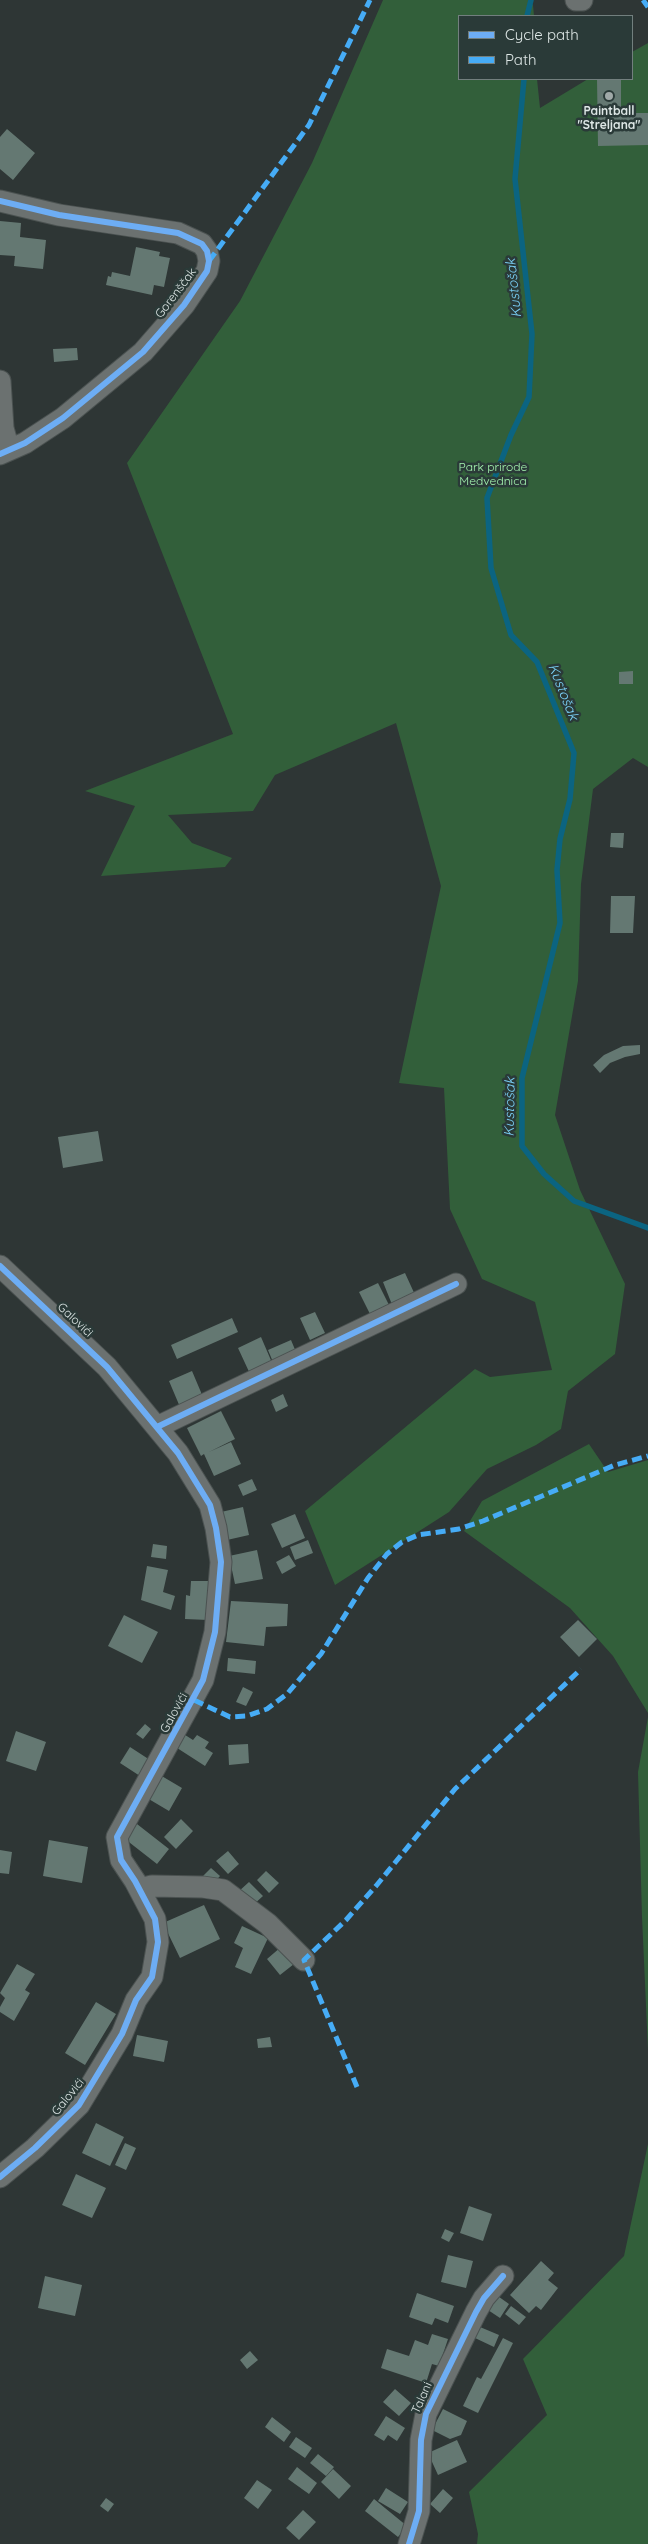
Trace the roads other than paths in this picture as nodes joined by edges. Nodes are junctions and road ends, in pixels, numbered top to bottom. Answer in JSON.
{"nodes":[{"id":1,"x":576,"y":0,"type":"edge"},
{"id":2,"x":582,"y":0,"type":"edge"},
{"id":3,"x":0,"y":201,"type":"edge"},
{"id":4,"x":0,"y":381,"type":"edge"},
{"id":5,"x":5,"y":452,"type":"edge"},
{"id":6,"x":0,"y":1266,"type":"edge"},
{"id":7,"x":456,"y":1284,"type":"dead end"},
{"id":8,"x":157,"y":1427,"type":"junction"},
{"id":9,"x":140,"y":1889,"type":"junction"},
{"id":10,"x":304,"y":1960,"type":"dead end"},
{"id":11,"x":0,"y":2177,"type":"edge"},
{"id":12,"x":503,"y":2276,"type":"dead end"},
{"id":13,"x":409,"y":2544,"type":"edge"}],
"edges":[{"from":1,"to":2,"type":"street"},
{"from":3,"to":5,"type":"street","name":"Gorenščak"},
{"from":4,"to":5,"type":"street","name":"Gorenščak"},
{"from":6,"to":8,"type":"street","name":"Galovići"},
{"from":7,"to":8,"type":"street"},
{"from":8,"to":9,"type":"street","name":"Galovići"},
{"from":9,"to":10,"type":"street"},
{"from":9,"to":11,"type":"street","name":"Galovići"},
{"from":12,"to":13,"type":"street","name":"Talani"}]}
